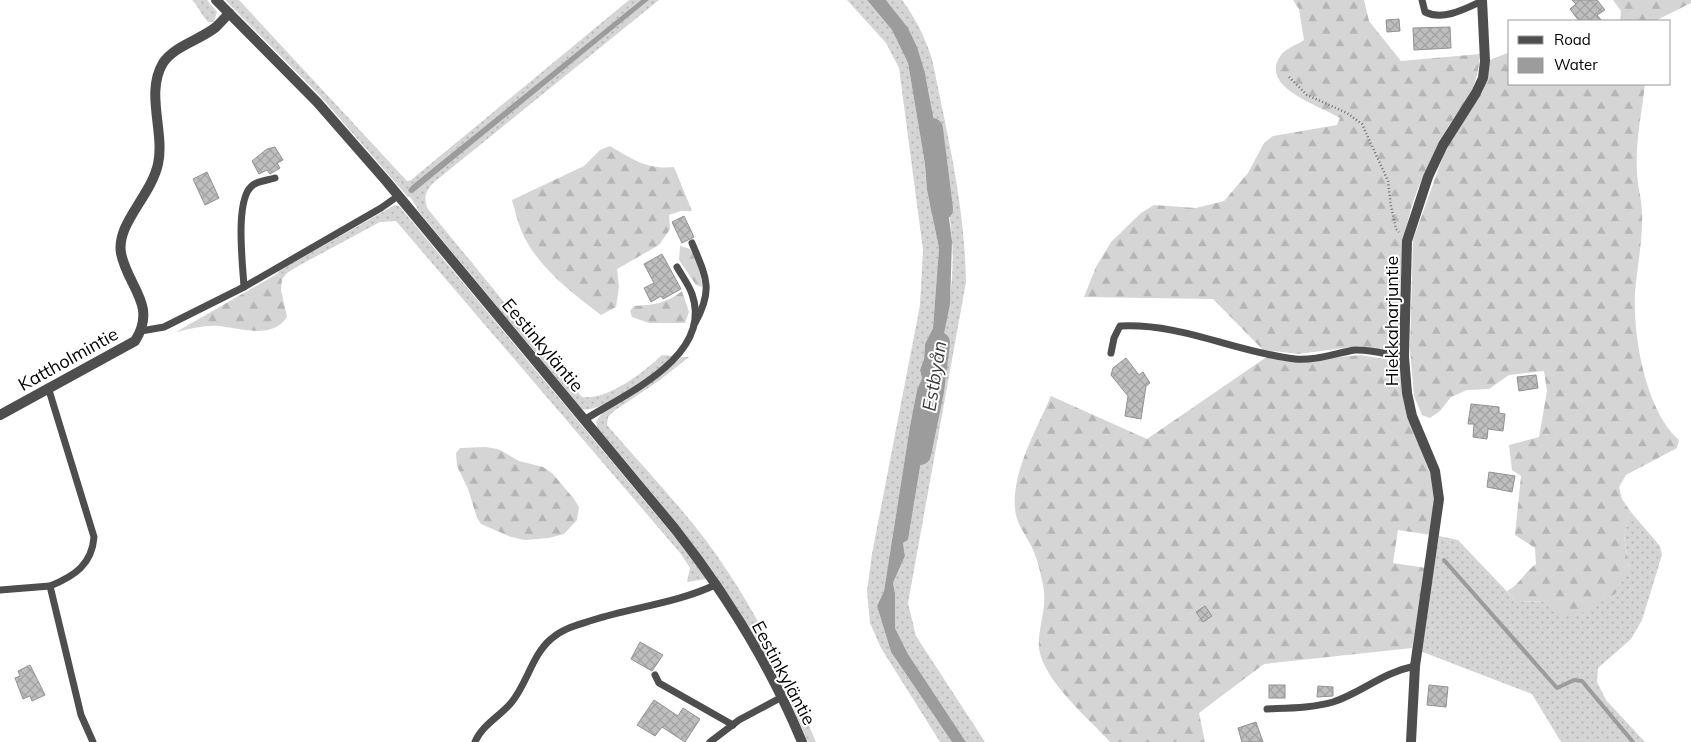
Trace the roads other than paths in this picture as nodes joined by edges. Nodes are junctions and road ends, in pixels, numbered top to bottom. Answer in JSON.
{"nodes":[{"id":1,"x":216,"y":0,"type":"edge"},
{"id":2,"x":1422,"y":0,"type":"edge"},
{"id":3,"x":1482,"y":1,"type":"edge"},
{"id":4,"x":229,"y":14,"type":"junction"},
{"id":5,"x":275,"y":178,"type":"dead end"},
{"id":6,"x":398,"y":196,"type":"junction"},
{"id":7,"x":692,"y":243,"type":"dead end"},
{"id":8,"x":677,"y":267,"type":"dead end"},
{"id":9,"x":244,"y":287,"type":"junction"},
{"id":10,"x":695,"y":324,"type":"junction"},
{"id":11,"x":141,"y":331,"type":"junction"},
{"id":12,"x":1111,"y":352,"type":"dead end"},
{"id":13,"x":1404,"y":357,"type":"junction"},
{"id":14,"x":48,"y":387,"type":"junction"},
{"id":15,"x":0,"y":415,"type":"edge"},
{"id":16,"x":584,"y":420,"type":"junction"},
{"id":17,"x":717,"y":584,"type":"junction"},
{"id":18,"x":50,"y":586,"type":"junction"},
{"id":19,"x":0,"y":590,"type":"edge"},
{"id":20,"x":1415,"y":666,"type":"junction"},
{"id":21,"x":655,"y":675,"type":"dead end"},
{"id":22,"x":782,"y":697,"type":"junction"},
{"id":23,"x":1267,"y":709,"type":"dead end"},
{"id":24,"x":732,"y":725,"type":"junction"},
{"id":25,"x":93,"y":742,"type":"edge"},
{"id":26,"x":475,"y":742,"type":"edge"},
{"id":27,"x":710,"y":742,"type":"edge"},
{"id":28,"x":802,"y":742,"type":"edge"},
{"id":29,"x":1411,"y":742,"type":"edge"}],
"edges":[{"from":1,"to":4,"type":"street","name":"Eestinkyläntie"},
{"from":2,"to":3,"type":"lane"},
{"from":3,"to":13,"type":"street","name":"Hiekkaharjuntie"},
{"from":4,"to":6,"type":"street","name":"Eestinkyläntie"},
{"from":4,"to":11,"type":"street","name":"Kattholmintie"},
{"from":5,"to":9,"type":"lane"},
{"from":6,"to":9,"type":"lane"},
{"from":6,"to":16,"type":"street","name":"Eestinkyläntie"},
{"from":7,"to":10,"type":"lane"},
{"from":8,"to":10,"type":"lane"},
{"from":9,"to":11,"type":"lane"},
{"from":10,"to":16,"type":"lane"},
{"from":11,"to":14,"type":"street","name":"Kattholmintie"},
{"from":12,"to":13,"type":"lane"},
{"from":13,"to":20,"type":"street","name":"Hiekkaharjuntie"},
{"from":14,"to":15,"type":"street","name":"Kattholmintie"},
{"from":14,"to":18,"type":"lane"},
{"from":16,"to":17,"type":"street","name":"Eestinkyläntie"},
{"from":17,"to":22,"type":"street","name":"Eestinkyläntie"},
{"from":17,"to":26,"type":"lane"},
{"from":18,"to":19,"type":"lane"},
{"from":18,"to":25,"type":"lane"},
{"from":20,"to":23,"type":"lane"},
{"from":20,"to":29,"type":"street","name":"Hiekkaharjuntie"},
{"from":21,"to":24,"type":"lane"},
{"from":22,"to":24,"type":"lane"},
{"from":22,"to":28,"type":"street","name":"Eestinkyläntie"},
{"from":24,"to":27,"type":"lane"}]}
